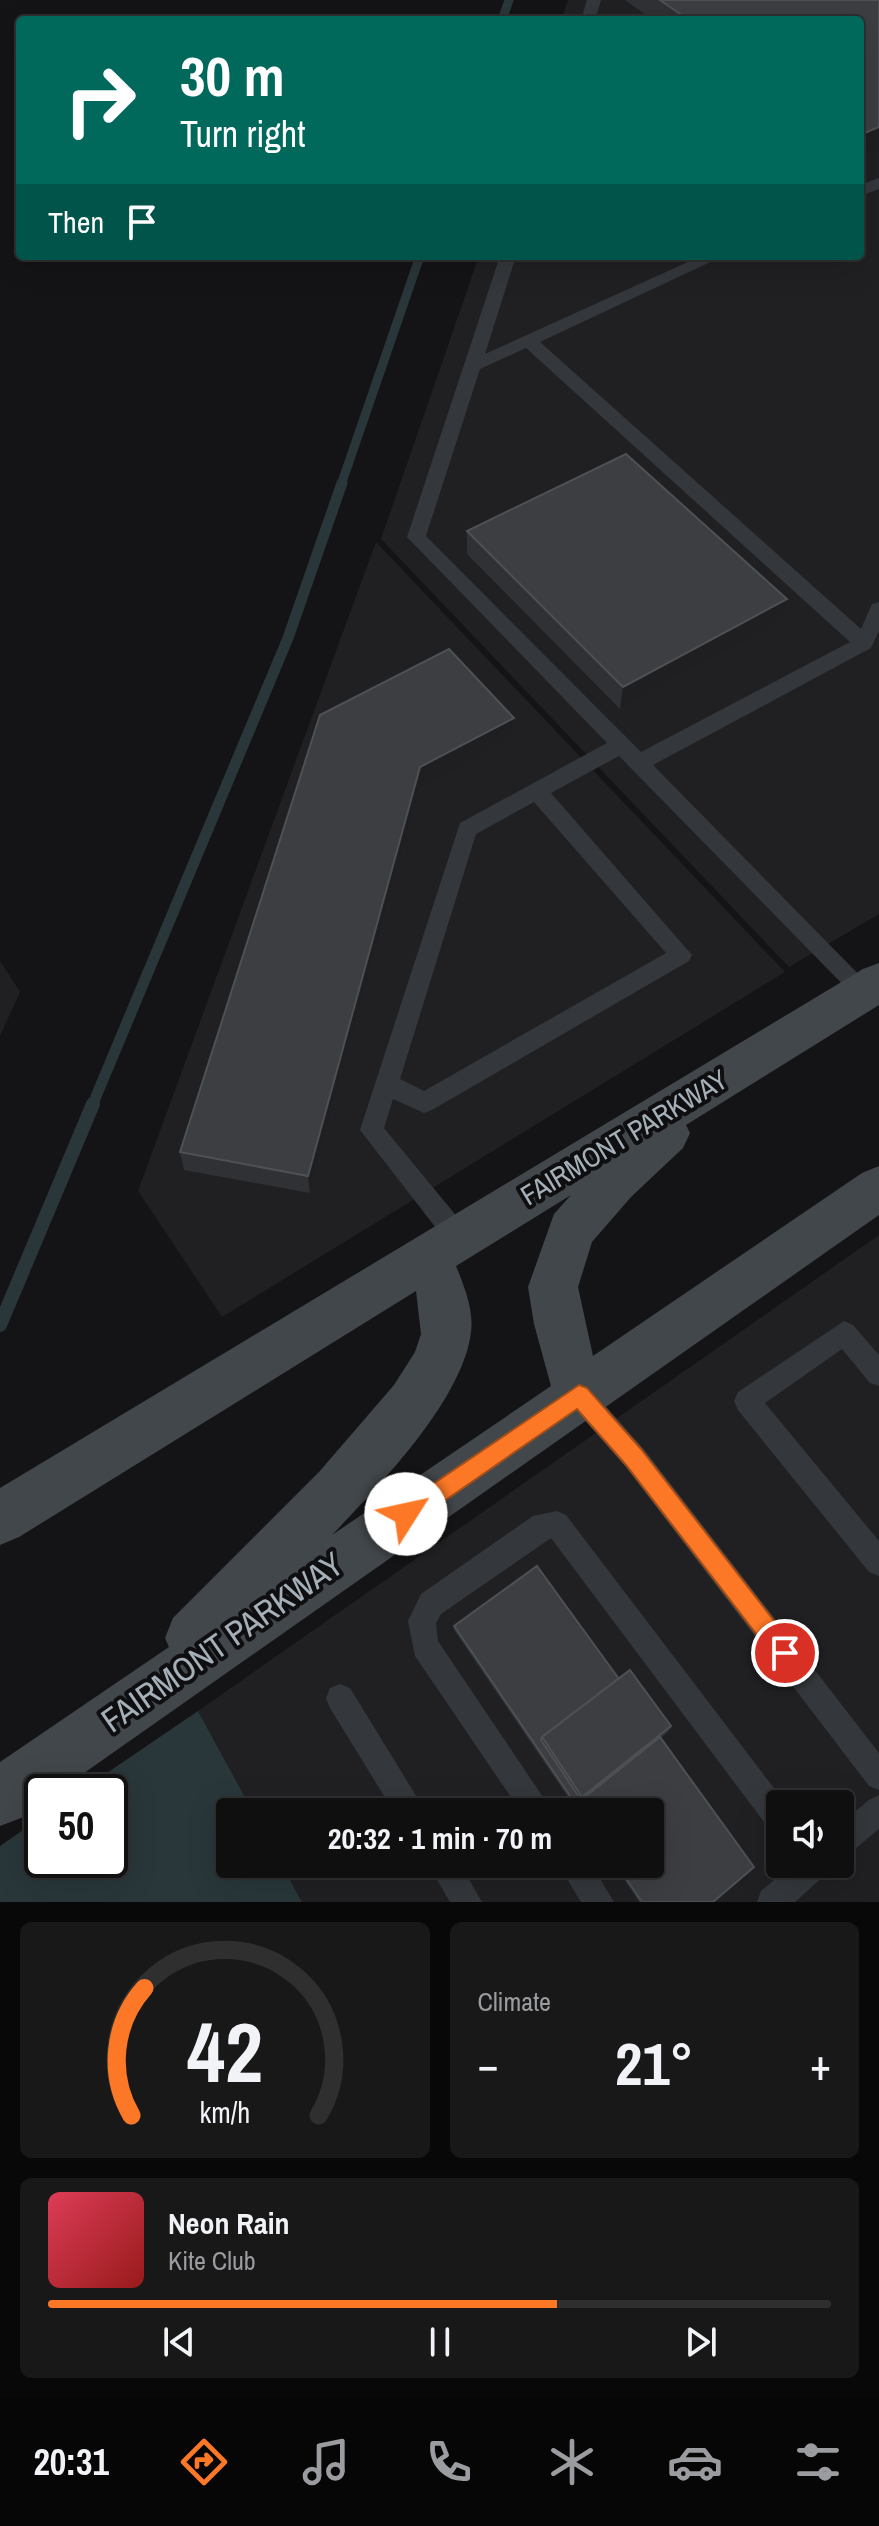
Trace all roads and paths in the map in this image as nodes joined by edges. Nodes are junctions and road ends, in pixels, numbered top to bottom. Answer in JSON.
{"nodes":[{"id":1,"x":507,"y":260,"type":"edge"},
{"id":2,"x":706,"y":260,"type":"edge"},
{"id":3,"x":528,"y":340,"type":"junction"},
{"id":4,"x":472,"y":366,"type":"junction"},
{"id":5,"x":879,"y":609,"type":"edge"},
{"id":6,"x":864,"y":643,"type":"junction"},
{"id":7,"x":621,"y":745,"type":"junction"},
{"id":8,"x":639,"y":763,"type":"junction"},
{"id":9,"x":537,"y":791,"type":"junction"},
{"id":10,"x":871,"y":986,"type":"edge"},
{"id":11,"x":729,"y":1074,"type":"junction"},
{"id":12,"x":387,"y":1084,"type":"junction"},
{"id":13,"x":879,"y":1188,"type":"edge"},
{"id":14,"x":443,"y":1247,"type":"junction"},
{"id":15,"x":879,"y":1374,"type":"edge"},
{"id":16,"x":579,"y":1395,"type":"junction"},
{"id":17,"x":0,"y":1518,"type":"edge"},
{"id":18,"x":879,"y":1562,"type":"edge"},
{"id":19,"x":340,"y":1698,"type":"dead end"},
{"id":20,"x":124,"y":1709,"type":"junction"},
{"id":21,"x":879,"y":1776,"type":"edge"},
{"id":22,"x":0,"y":1797,"type":"edge"},
{"id":23,"x":402,"y":1798,"type":"edge"},
{"id":24,"x":528,"y":1798,"type":"edge"},
{"id":25,"x":766,"y":1801,"type":"edge"},
{"id":26,"x":879,"y":1810,"type":"edge"},
{"id":27,"x":854,"y":1831,"type":"edge"},
{"id":28,"x":452,"y":1878,"type":"edge"},
{"id":29,"x":583,"y":1878,"type":"edge"},
{"id":30,"x":799,"y":1878,"type":"edge"},
{"id":31,"x":467,"y":1902,"type":"edge"},
{"id":32,"x":599,"y":1902,"type":"edge"},
{"id":33,"x":772,"y":1902,"type":"edge"}],
"edges":[{"from":1,"to":4,"type":"lane"},
{"from":2,"to":3,"type":"lane"},
{"from":3,"to":4,"type":"lane"},
{"from":3,"to":6,"type":"lane"},
{"from":4,"to":7,"type":"lane"},
{"from":5,"to":6,"type":"lane"},
{"from":6,"to":8,"type":"lane"},
{"from":7,"to":8,"type":"lane"},
{"from":7,"to":9,"type":"lane"},
{"from":8,"to":10,"type":"lane"},
{"from":9,"to":12,"type":"lane"},
{"from":9,"to":12,"type":"lane"},
{"from":10,"to":11,"type":"main road","name":"FAIRMONT PARKWAY"},
{"from":11,"to":14,"type":"main road","name":"FAIRMONT PARKWAY"},
{"from":11,"to":16,"type":"main road"},
{"from":12,"to":14,"type":"lane"},
{"from":13,"to":16,"type":"main road","name":"FAIRMONT PARKWAY"},
{"from":14,"to":17,"type":"main road","name":"FAIRMONT PARKWAY"},
{"from":14,"to":20,"type":"main road"},
{"from":15,"to":18,"type":"lane"},
{"from":16,"to":20,"type":"main road","name":"FAIRMONT PARKWAY"},
{"from":16,"to":21,"type":"lane"},
{"from":19,"to":23,"type":"lane"},
{"from":20,"to":22,"type":"main road","name":"FAIRMONT PARKWAY"},
{"from":24,"to":25,"type":"lane"},
{"from":26,"to":27,"type":"lane"},
{"from":28,"to":31,"type":"lane"},
{"from":29,"to":32,"type":"lane"},
{"from":30,"to":33,"type":"lane"}]}
